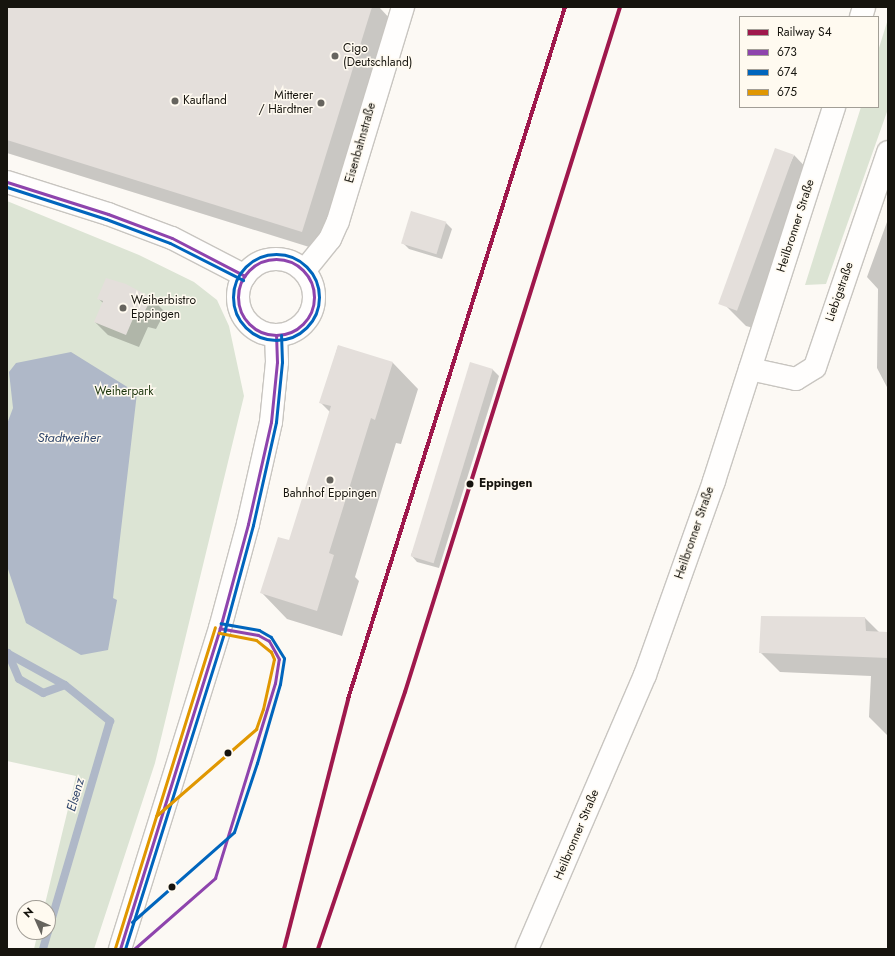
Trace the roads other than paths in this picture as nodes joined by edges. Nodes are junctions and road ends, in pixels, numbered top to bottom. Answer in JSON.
{"nodes":[{"id":1,"x":403,"y":7,"type":"edge"},
{"id":2,"x":834,"y":108,"type":"edge"},
{"id":3,"x":888,"y":152,"type":"edge"},
{"id":4,"x":7,"y":182,"type":"edge"},
{"id":5,"x":304,"y":272,"type":"junction"},
{"id":6,"x":244,"y":276,"type":"junction"},
{"id":7,"x":276,"y":335,"type":"junction"},
{"id":8,"x":750,"y":370,"type":"junction"},
{"id":9,"x":120,"y":949,"type":"edge"},
{"id":10,"x":527,"y":949,"type":"edge"}],
"edges":[{"from":1,"to":5,"type":"street","name":"Eisenbahnstraße"},
{"from":2,"to":8,"type":"street","name":"Heilbronner Straße"},
{"from":3,"to":8,"type":"street","name":"Liebigstraße"},
{"from":4,"to":6,"type":"street"},
{"from":5,"to":6,"type":"street"},
{"from":5,"to":7,"type":"street"},
{"from":6,"to":7,"type":"street"},
{"from":7,"to":9,"type":"street"},
{"from":8,"to":10,"type":"street","name":"Heilbronner Straße"}]}
